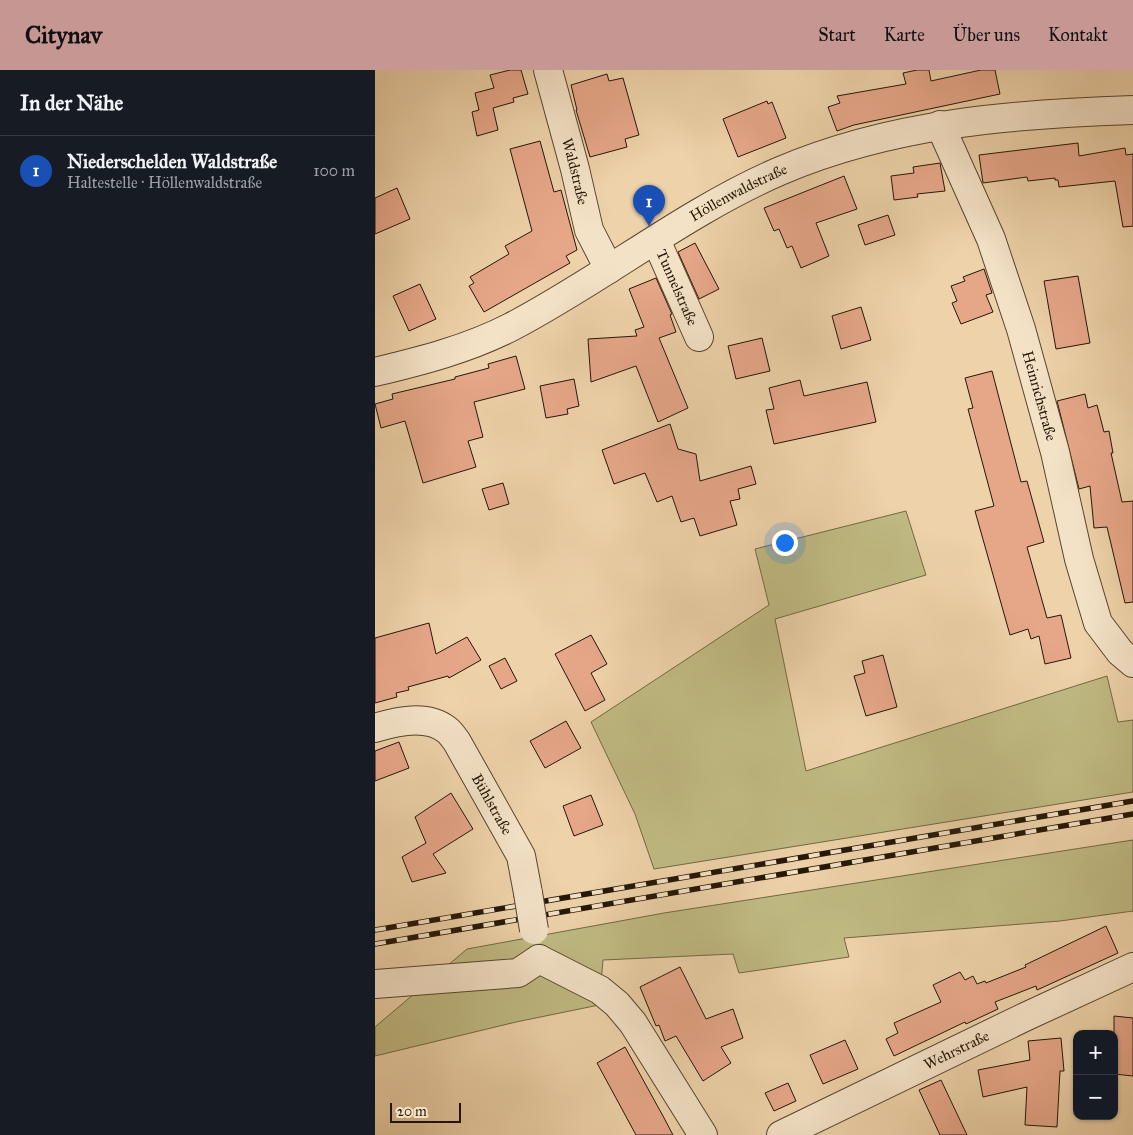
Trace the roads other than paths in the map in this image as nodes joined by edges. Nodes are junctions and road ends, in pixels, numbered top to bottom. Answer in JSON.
{"nodes":[{"id":1,"x":548,"y":70,"type":"edge"},
{"id":2,"x":1133,"y":110,"type":"edge"},
{"id":3,"x":940,"y":125,"type":"junction"},
{"id":4,"x":656,"y":240,"type":"junction"},
{"id":5,"x":609,"y":269,"type":"junction"},
{"id":6,"x":699,"y":337,"type":"dead end"},
{"id":7,"x":375,"y":372,"type":"edge"},
{"id":8,"x":1133,"y":663,"type":"edge"},
{"id":9,"x":375,"y":728,"type":"edge"},
{"id":10,"x":539,"y":959,"type":"junction"},
{"id":11,"x":1133,"y":967,"type":"edge"},
{"id":12,"x":375,"y":984,"type":"edge"},
{"id":13,"x":703,"y":1135,"type":"edge"},
{"id":14,"x":781,"y":1135,"type":"edge"}],
"edges":[{"from":1,"to":5,"type":"street","name":"Waldstraße"},
{"from":2,"to":3,"type":"street","name":"Höllenwaldstraße"},
{"from":3,"to":4,"type":"street","name":"Höllenwaldstraße"},
{"from":3,"to":8,"type":"street","name":"Heinrichstraße"},
{"from":4,"to":5,"type":"street","name":"Höllenwaldstraße"},
{"from":4,"to":6,"type":"street","name":"Tunnelstraße"},
{"from":5,"to":7,"type":"street","name":"Höllenwaldstraße"},
{"from":9,"to":10,"type":"street","name":"Bühlstraße","bridge":true},
{"from":10,"to":12,"type":"street"},
{"from":10,"to":13,"type":"street"},
{"from":11,"to":14,"type":"street","name":"Wehrstraße"}]}
